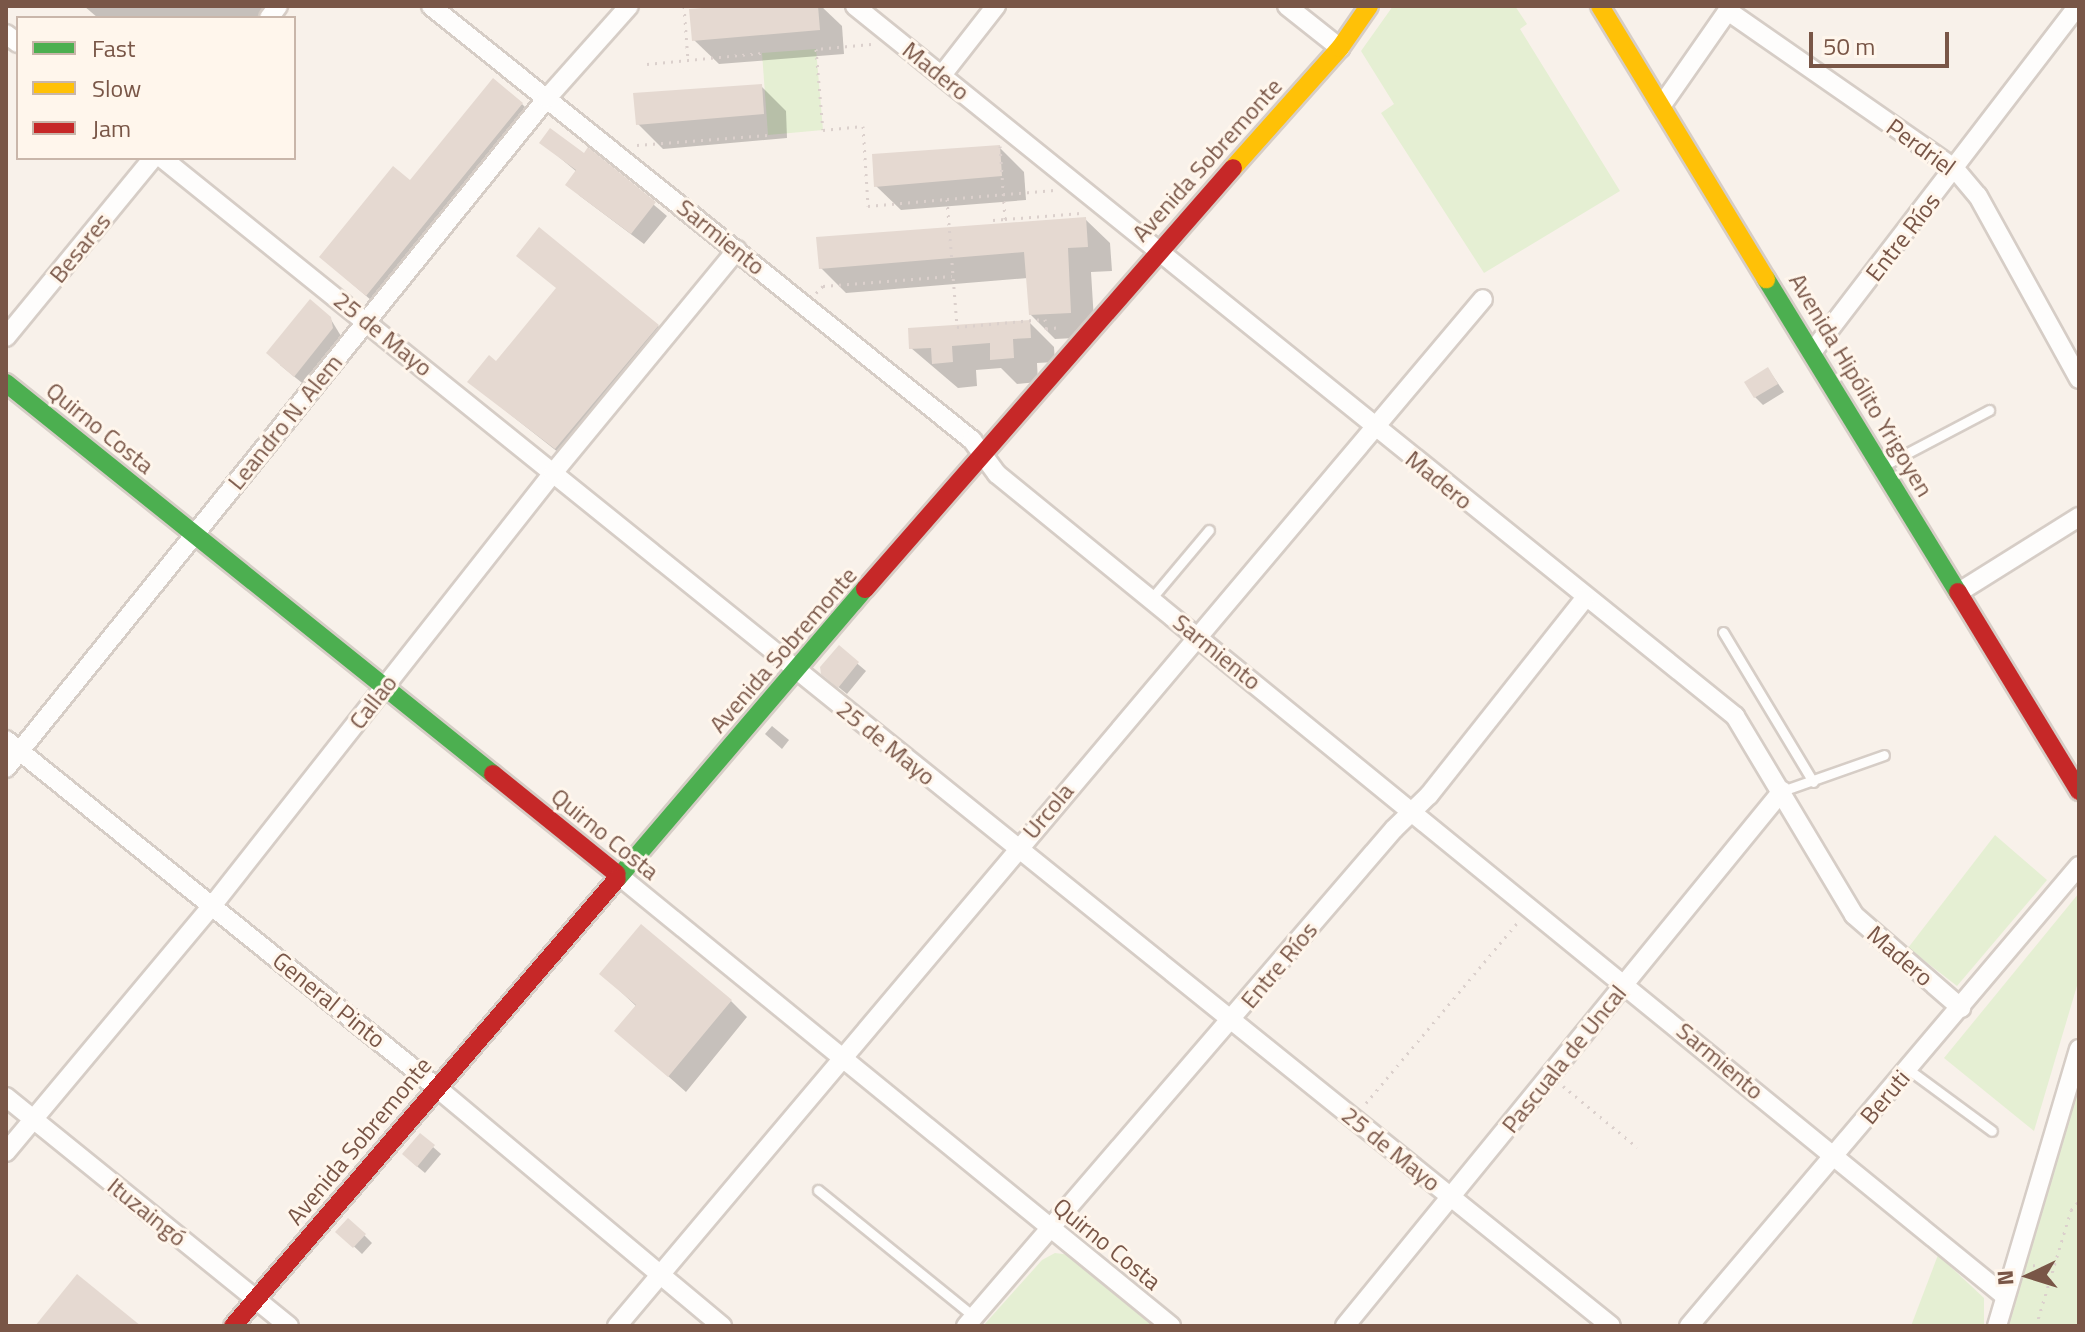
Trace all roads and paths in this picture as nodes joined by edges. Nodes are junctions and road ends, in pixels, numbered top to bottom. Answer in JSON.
{"nodes":[{"id":1,"x":431,"y":6,"type":"edge"},
{"id":2,"x":629,"y":6,"type":"edge"},
{"id":3,"x":684,"y":6,"type":"edge"},
{"id":4,"x":855,"y":6,"type":"edge"},
{"id":5,"x":996,"y":6,"type":"edge"},
{"id":6,"x":1287,"y":6,"type":"edge"},
{"id":7,"x":1369,"y":6,"type":"edge"},
{"id":8,"x":1600,"y":6,"type":"edge"},
{"id":9,"x":2078,"y":6,"type":"edge"},
{"id":10,"x":1730,"y":9,"type":"edge"},
{"id":11,"x":900,"y":42,"type":"junction"},
{"id":12,"x":1340,"y":48,"type":"junction"},
{"id":13,"x":762,"y":53,"type":"dead end"},
{"id":14,"x":688,"y":60,"type":"junction"},
{"id":15,"x":647,"y":64,"type":"dead end"},
{"id":16,"x":942,"y":75,"type":"junction"},
{"id":17,"x":547,"y":98,"type":"junction"},
{"id":18,"x":1662,"y":105,"type":"junction"},
{"id":19,"x":768,"y":135,"type":"dead end"},
{"id":20,"x":1000,"y":146,"type":"dead end"},
{"id":21,"x":609,"y":148,"type":"junction"},
{"id":22,"x":151,"y":160,"type":"edge"},
{"id":23,"x":165,"y":160,"type":"edge"},
{"id":24,"x":1955,"y":169,"type":"junction"},
{"id":25,"x":1079,"y":188,"type":"junction"},
{"id":26,"x":1003,"y":194,"type":"junction"},
{"id":27,"x":947,"y":199,"type":"junction"},
{"id":28,"x":1107,"y":211,"type":"junction"},
{"id":29,"x":1005,"y":219,"type":"junction"},
{"id":30,"x":993,"y":220,"type":"dead end"},
{"id":31,"x":737,"y":250,"type":"junction"},
{"id":32,"x":1158,"y":251,"type":"junction"},
{"id":33,"x":952,"y":276,"type":"junction"},
{"id":34,"x":823,"y":286,"type":"dead end"},
{"id":35,"x":1483,"y":299,"type":"dead end"},
{"id":36,"x":367,"y":321,"type":"junction"},
{"id":37,"x":1095,"y":322,"type":"junction"},
{"id":38,"x":6,"y":337,"type":"edge"},
{"id":39,"x":1813,"y":351,"type":"junction"},
{"id":40,"x":2079,"y":379,"type":"edge"},
{"id":41,"x":6,"y":383,"type":"edge"},
{"id":42,"x":1989,"y":410,"type":"dead end"},
{"id":43,"x":1372,"y":425,"type":"junction"},
{"id":44,"x":983,"y":458,"type":"junction"},
{"id":45,"x":1883,"y":466,"type":"junction"},
{"id":46,"x":553,"y":473,"type":"junction"},
{"id":47,"x":2079,"y":517,"type":"edge"},
{"id":48,"x":1209,"y":530,"type":"dead end"},
{"id":49,"x":194,"y":535,"type":"junction"},
{"id":50,"x":1959,"y":592,"type":"junction"},
{"id":51,"x":1585,"y":598,"type":"junction"},
{"id":52,"x":1151,"y":599,"type":"junction"},
{"id":53,"x":1723,"y":632,"type":"dead end"},
{"id":54,"x":1196,"y":635,"type":"junction"},
{"id":55,"x":796,"y":672,"type":"junction"},
{"id":56,"x":384,"y":687,"type":"junction"},
{"id":57,"x":13,"y":746,"type":"edge"},
{"id":58,"x":1884,"y":755,"type":"dead end"},
{"id":59,"x":6,"y":768,"type":"edge"},
{"id":60,"x":1813,"y":782,"type":"junction"},
{"id":61,"x":1782,"y":791,"type":"junction"},
{"id":62,"x":2079,"y":791,"type":"edge"},
{"id":63,"x":1413,"y":810,"type":"junction"},
{"id":64,"x":1018,"y":848,"type":"junction"},
{"id":65,"x":2079,"y":866,"type":"edge"},
{"id":66,"x":617,"y":874,"type":"junction"},
{"id":67,"x":212,"y":906,"type":"junction"},
{"id":68,"x":1532,"y":906,"type":"junction"},
{"id":69,"x":1627,"y":983,"type":"junction"},
{"id":70,"x":1961,"y":1008,"type":"junction"},
{"id":71,"x":1232,"y":1021,"type":"junction"},
{"id":72,"x":2079,"y":1049,"type":"edge"},
{"id":73,"x":842,"y":1059,"type":"junction"},
{"id":74,"x":1908,"y":1069,"type":"junction"},
{"id":75,"x":1551,"y":1076,"type":"junction"},
{"id":76,"x":436,"y":1087,"type":"junction"},
{"id":77,"x":6,"y":1097,"type":"edge"},
{"id":78,"x":1353,"y":1118,"type":"junction"},
{"id":79,"x":33,"y":1119,"type":"junction"},
{"id":80,"x":1992,"y":1131,"type":"dead end"},
{"id":81,"x":1637,"y":1147,"type":"dead end"},
{"id":82,"x":6,"y":1152,"type":"edge"},
{"id":83,"x":1834,"y":1156,"type":"junction"},
{"id":84,"x":818,"y":1190,"type":"dead end"},
{"id":85,"x":1451,"y":1197,"type":"junction"},
{"id":86,"x":2079,"y":1201,"type":"edge"},
{"id":87,"x":1050,"y":1228,"type":"junction"},
{"id":88,"x":663,"y":1274,"type":"junction"},
{"id":89,"x":2005,"y":1296,"type":"junction"},
{"id":90,"x":256,"y":1299,"type":"junction"},
{"id":91,"x":970,"y":1321,"type":"edge"},
{"id":92,"x":233,"y":1326,"type":"edge"},
{"id":93,"x":289,"y":1326,"type":"edge"},
{"id":94,"x":617,"y":1326,"type":"edge"},
{"id":95,"x":722,"y":1326,"type":"edge"},
{"id":96,"x":1171,"y":1326,"type":"edge"},
{"id":97,"x":1345,"y":1326,"type":"edge"},
{"id":98,"x":1611,"y":1326,"type":"edge"},
{"id":99,"x":1689,"y":1326,"type":"edge"},
{"id":100,"x":1997,"y":1326,"type":"edge"},
{"id":101,"x":2036,"y":1326,"type":"edge"}],
"edges":[{"from":1,"to":17,"type":"street","name":"Sarmiento"},
{"from":2,"to":17,"type":"street","name":"Leandro N. Alem"},
{"from":3,"to":14,"type":"path"},
{"from":4,"to":11,"type":"street","name":"Madero"},
{"from":5,"to":16,"type":"street"},
{"from":6,"to":12,"type":"street"},
{"from":7,"to":12,"type":"main road","name":"Avenida Sobremonte"},
{"from":8,"to":18,"type":"main road","name":"Avenida Hipólito Yrigoyen"},
{"from":9,"to":24,"type":"street","name":"Entre Ríos"},
{"from":10,"to":18,"type":"street"},
{"from":10,"to":24,"type":"street","name":"Perdriel"},
{"from":11,"to":16,"type":"street","name":"Madero"},
{"from":11,"to":27,"type":"path"},
{"from":12,"to":32,"type":"main road","name":"Avenida Sobremonte"},
{"from":13,"to":14,"type":"path"},
{"from":14,"to":15,"type":"path"},
{"from":16,"to":25,"type":"street","name":"Madero"},
{"from":17,"to":21,"type":"street","name":"Sarmiento"},
{"from":17,"to":36,"type":"street","name":"Leandro N. Alem"},
{"from":18,"to":39,"type":"main road","name":"Avenida Hipólito Yrigoyen"},
{"from":19,"to":21,"type":"path"},
{"from":20,"to":26,"type":"path"},
{"from":21,"to":31,"type":"street","name":"Sarmiento"},
{"from":22,"to":38,"type":"street","name":"Besares"},
{"from":23,"to":36,"type":"street","name":"25 de Mayo"},
{"from":24,"to":39,"type":"street","name":"Entre Ríos"},
{"from":24,"to":40,"type":"street","name":"Perdriel"},
{"from":25,"to":26,"type":"path"},
{"from":25,"to":28,"type":"street","name":"Madero"},
{"from":26,"to":27,"type":"path"},
{"from":26,"to":29,"type":"path"},
{"from":27,"to":33,"type":"path"},
{"from":28,"to":29,"type":"path"},
{"from":28,"to":32,"type":"street","name":"Madero"},
{"from":29,"to":30,"type":"path"},
{"from":31,"to":44,"type":"street","name":"Sarmiento"},
{"from":31,"to":46,"type":"street","name":"Callao"},
{"from":32,"to":37,"type":"main road","name":"Avenida Sobremonte"},
{"from":32,"to":43,"type":"street","name":"Madero"},
{"from":33,"to":34,"type":"path"},
{"from":33,"to":37,"type":"path"},
{"from":35,"to":43,"type":"street","name":"Urcola"},
{"from":36,"to":46,"type":"street","name":"25 de Mayo"},
{"from":36,"to":49,"type":"street","name":"Leandro N. Alem"},
{"from":37,"to":44,"type":"main road","name":"Avenida Sobremonte"},
{"from":39,"to":45,"type":"main road","name":"Avenida Hipólito Yrigoyen"},
{"from":41,"to":49,"type":"main road","name":"Quirno Costa"},
{"from":42,"to":45,"type":"lane"},
{"from":43,"to":51,"type":"street","name":"Madero"},
{"from":43,"to":54,"type":"street","name":"Urcola"},
{"from":44,"to":52,"type":"street","name":"Sarmiento"},
{"from":44,"to":55,"type":"main road","name":"Avenida Sobremonte"},
{"from":45,"to":50,"type":"main road","name":"Avenida Hipólito Yrigoyen"},
{"from":46,"to":55,"type":"street","name":"25 de Mayo"},
{"from":46,"to":56,"type":"street","name":"Callao"},
{"from":47,"to":50,"type":"street"},
{"from":48,"to":52,"type":"lane"},
{"from":49,"to":56,"type":"main road","name":"Quirno Costa"},
{"from":49,"to":57,"type":"street","name":"Leandro N. Alem"},
{"from":50,"to":62,"type":"main road","name":"Avenida Hipólito Yrigoyen"},
{"from":51,"to":61,"type":"street","name":"Madero"},
{"from":51,"to":63,"type":"street","name":"Entre Ríos"},
{"from":52,"to":54,"type":"street","name":"Sarmiento"},
{"from":53,"to":60,"type":"lane"},
{"from":54,"to":63,"type":"street","name":"Sarmiento"},
{"from":54,"to":64,"type":"street","name":"Urcola"},
{"from":55,"to":64,"type":"street","name":"25 de Mayo"},
{"from":55,"to":66,"type":"main road","name":"Avenida Sobremonte"},
{"from":56,"to":66,"type":"main road","name":"Quirno Costa"},
{"from":56,"to":67,"type":"street","name":"Callao"},
{"from":57,"to":59,"type":"street","name":"Leandro N. Alem"},
{"from":57,"to":67,"type":"street","name":"General Pinto"},
{"from":58,"to":60,"type":"lane"},
{"from":60,"to":61,"type":"lane"},
{"from":61,"to":69,"type":"street","name":"Pascuala de Uncal"},
{"from":61,"to":70,"type":"street","name":"Madero"},
{"from":63,"to":68,"type":"street","name":"Sarmiento"},
{"from":63,"to":71,"type":"street","name":"Entre Ríos"},
{"from":64,"to":71,"type":"street","name":"25 de Mayo"},
{"from":64,"to":73,"type":"street","name":"Urcola"},
{"from":65,"to":70,"type":"street","name":"Beruti"},
{"from":66,"to":73,"type":"street","name":"Quirno Costa"},
{"from":66,"to":76,"type":"main road","name":"Avenida Sobremonte"},
{"from":67,"to":76,"type":"street","name":"General Pinto"},
{"from":67,"to":79,"type":"street","name":"Callao"},
{"from":68,"to":69,"type":"street","name":"Sarmiento"},
{"from":68,"to":78,"type":"path"},
{"from":69,"to":75,"type":"street","name":"Pascuala de Uncal"},
{"from":69,"to":83,"type":"street","name":"Sarmiento"},
{"from":70,"to":74,"type":"street","name":"Beruti"},
{"from":71,"to":78,"type":"street","name":"25 de Mayo"},
{"from":71,"to":87,"type":"street","name":"Entre Ríos"},
{"from":72,"to":89,"type":"street"},
{"from":73,"to":87,"type":"street","name":"Quirno Costa"},
{"from":73,"to":88,"type":"street","name":"Urcola"},
{"from":74,"to":80,"type":"lane"},
{"from":74,"to":83,"type":"street","name":"Beruti"},
{"from":75,"to":81,"type":"path"},
{"from":75,"to":85,"type":"street","name":"Pascuala de Uncal"},
{"from":76,"to":88,"type":"street","name":"General Pinto"},
{"from":76,"to":90,"type":"main road","name":"Avenida Sobremonte"},
{"from":77,"to":79,"type":"street","name":"Ituzaingó"},
{"from":78,"to":85,"type":"street","name":"25 de Mayo"},
{"from":79,"to":82,"type":"street","name":"Callao"},
{"from":79,"to":90,"type":"street","name":"Ituzaingó"},
{"from":83,"to":89,"type":"street","name":"Sarmiento"},
{"from":83,"to":99,"type":"street","name":"Beruti"},
{"from":84,"to":91,"type":"lane"},
{"from":85,"to":97,"type":"street","name":"Pascuala de Uncal"},
{"from":85,"to":98,"type":"street","name":"25 de Mayo"},
{"from":86,"to":101,"type":"path"},
{"from":87,"to":91,"type":"street","name":"Entre Ríos"},
{"from":87,"to":96,"type":"street","name":"Quirno Costa"},
{"from":88,"to":94,"type":"street","name":"Urcola"},
{"from":88,"to":95,"type":"street","name":"General Pinto"},
{"from":89,"to":100,"type":"street"},
{"from":90,"to":92,"type":"main road","name":"Avenida Sobremonte"},
{"from":90,"to":93,"type":"street","name":"Ituzaingó"}]}
